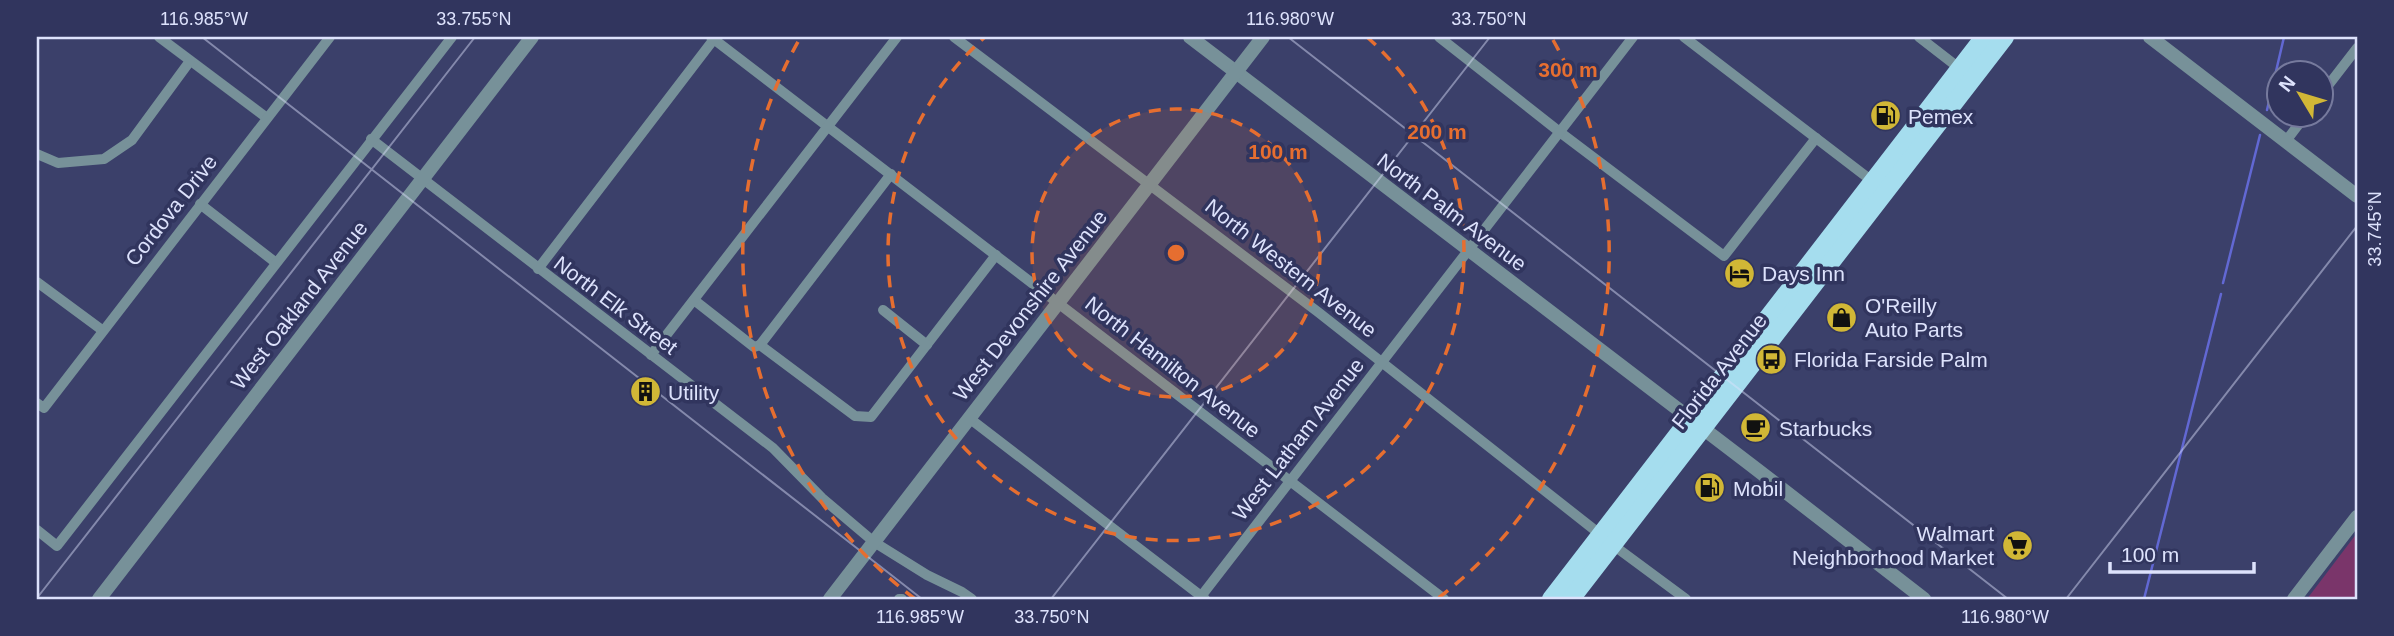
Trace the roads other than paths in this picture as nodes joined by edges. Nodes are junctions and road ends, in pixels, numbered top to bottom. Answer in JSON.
{"nodes":[{"id":1,"x":159,"y":37,"type":"edge"},
{"id":2,"x":452,"y":37,"type":"edge"},
{"id":3,"x":532,"y":37,"type":"edge"},
{"id":4,"x":897,"y":37,"type":"edge"},
{"id":5,"x":954,"y":37,"type":"edge"},
{"id":6,"x":1189,"y":37,"type":"edge"},
{"id":7,"x":1263,"y":37,"type":"edge"},
{"id":8,"x":1439,"y":37,"type":"edge"},
{"id":9,"x":1633,"y":37,"type":"edge"},
{"id":10,"x":1684,"y":37,"type":"edge"},
{"id":11,"x":1919,"y":37,"type":"edge"},
{"id":12,"x":1984,"y":37,"type":"edge"},
{"id":13,"x":2005,"y":37,"type":"edge"},
{"id":14,"x":2150,"y":37,"type":"edge"},
{"id":15,"x":327,"y":38,"type":"edge"},
{"id":16,"x":712,"y":38,"type":"edge"},
{"id":17,"x":2357,"y":48,"type":"edge"},
{"id":18,"x":190,"y":61,"type":"junction"},
{"id":19,"x":1959,"y":68,"type":"junction"},
{"id":20,"x":1236,"y":72,"type":"junction"},
{"id":21,"x":2334,"y":78,"type":"edge"},
{"id":22,"x":267,"y":118,"type":"junction"},
{"id":23,"x":828,"y":126,"type":"junction"},
{"id":24,"x":2294,"y":130,"type":"edge"},
{"id":25,"x":1561,"y":133,"type":"junction"},
{"id":26,"x":1816,"y":138,"type":"junction"},
{"id":27,"x":371,"y":139,"type":"junction"},
{"id":28,"x":1926,"y":139,"type":"junction"},
{"id":29,"x":2286,"y":141,"type":"junction"},
{"id":30,"x":37,"y":154,"type":"edge"},
{"id":31,"x":423,"y":178,"type":"junction"},
{"id":32,"x":887,"y":179,"type":"junction"},
{"id":33,"x":1150,"y":184,"type":"junction"},
{"id":34,"x":1880,"y":187,"type":"junction"},
{"id":35,"x":2357,"y":197,"type":"edge"},
{"id":36,"x":200,"y":204,"type":"junction"},
{"id":37,"x":1469,"y":251,"type":"junction"},
{"id":38,"x":996,"y":255,"type":"junction"},
{"id":39,"x":275,"y":262,"type":"junction"},
{"id":40,"x":538,"y":269,"type":"junction"},
{"id":41,"x":37,"y":282,"type":"edge"},
{"id":42,"x":694,"y":300,"type":"junction"},
{"id":43,"x":1058,"y":303,"type":"junction"},
{"id":44,"x":883,"y":310,"type":"dead end"},
{"id":45,"x":102,"y":330,"type":"junction"},
{"id":46,"x":760,"y":345,"type":"junction"},
{"id":47,"x":927,"y":345,"type":"junction"},
{"id":48,"x":651,"y":355,"type":"junction"},
{"id":49,"x":1382,"y":362,"type":"junction"},
{"id":50,"x":40,"y":405,"type":"edge"},
{"id":51,"x":970,"y":418,"type":"junction"},
{"id":52,"x":1697,"y":424,"type":"junction"},
{"id":53,"x":1290,"y":481,"type":"junction"},
{"id":54,"x":2357,"y":517,"type":"edge"},
{"id":55,"x":37,"y":530,"type":"edge"},
{"id":56,"x":1607,"y":540,"type":"junction"},
{"id":57,"x":874,"y":542,"type":"junction"},
{"id":58,"x":1201,"y":598,"type":"edge"},
{"id":59,"x":99,"y":599,"type":"edge"},
{"id":60,"x":830,"y":599,"type":"edge"},
{"id":61,"x":972,"y":599,"type":"edge"},
{"id":62,"x":1444,"y":599,"type":"edge"},
{"id":63,"x":1551,"y":599,"type":"edge"},
{"id":64,"x":1571,"y":599,"type":"edge"},
{"id":65,"x":1686,"y":599,"type":"edge"},
{"id":66,"x":1924,"y":599,"type":"edge"},
{"id":67,"x":2294,"y":599,"type":"edge"}],
"edges":[{"from":1,"to":18,"type":"street"},
{"from":2,"to":27,"type":"street"},
{"from":3,"to":31,"type":"street","name":"West Oakland Avenue"},
{"from":4,"to":23,"type":"street"},
{"from":5,"to":33,"type":"street","name":"North Western Avenue"},
{"from":6,"to":20,"type":"street","name":"North Palm Avenue"},
{"from":7,"to":20,"type":"street","name":"West Devonshire Avenue"},
{"from":8,"to":25,"type":"street"},
{"from":9,"to":25,"type":"street","name":"West Latham Avenue"},
{"from":10,"to":26,"type":"street"},
{"from":11,"to":19,"type":"street"},
{"from":12,"to":19,"type":"main road","name":"Florida Avenue"},
{"from":13,"to":28,"type":"main road","name":"Florida Avenue"},
{"from":14,"to":29,"type":"street"},
{"from":15,"to":22,"type":"street","name":"Cordova Drive"},
{"from":16,"to":23,"type":"street","name":"North Hamilton Avenue"},
{"from":16,"to":40,"type":"street"},
{"from":17,"to":21,"type":"street"},
{"from":18,"to":22,"type":"street"},
{"from":18,"to":30,"type":"street"},
{"from":19,"to":28,"type":"main road"},
{"from":19,"to":34,"type":"main road","name":"Florida Avenue"},
{"from":20,"to":33,"type":"street","name":"West Devonshire Avenue"},
{"from":20,"to":37,"type":"street","name":"North Palm Avenue"},
{"from":22,"to":36,"type":"street","name":"Cordova Drive"},
{"from":23,"to":32,"type":"street","name":"North Hamilton Avenue"},
{"from":23,"to":42,"type":"street"},
{"from":24,"to":29,"type":"street"},
{"from":25,"to":26,"type":"street"},
{"from":25,"to":37,"type":"street","name":"West Latham Avenue"},
{"from":26,"to":34,"type":"street"},
{"from":27,"to":31,"type":"street","name":"North Elk Street"},
{"from":27,"to":39,"type":"street"},
{"from":28,"to":34,"type":"main road","name":"Florida Avenue"},
{"from":29,"to":35,"type":"street"},
{"from":31,"to":40,"type":"street","name":"North Elk Street"},
{"from":31,"to":59,"type":"street","name":"West Oakland Avenue"},
{"from":32,"to":38,"type":"street","name":"North Hamilton Avenue"},
{"from":32,"to":46,"type":"street"},
{"from":33,"to":43,"type":"street","name":"West Devonshire Avenue"},
{"from":33,"to":49,"type":"street","name":"North Western Avenue"},
{"from":34,"to":52,"type":"main road","name":"Florida Avenue"},
{"from":34,"to":52,"type":"main road","name":"Florida Avenue"},
{"from":36,"to":39,"type":"street"},
{"from":36,"to":45,"type":"street","name":"Cordova Drive"},
{"from":37,"to":49,"type":"street","name":"West Latham Avenue"},
{"from":37,"to":52,"type":"street","name":"North Palm Avenue"},
{"from":38,"to":43,"type":"street","name":"North Hamilton Avenue"},
{"from":38,"to":47,"type":"street"},
{"from":39,"to":55,"type":"street"},
{"from":40,"to":48,"type":"street","name":"North Elk Street"},
{"from":41,"to":45,"type":"street"},
{"from":42,"to":46,"type":"street"},
{"from":42,"to":48,"type":"street"},
{"from":43,"to":51,"type":"street","name":"West Devonshire Avenue"},
{"from":43,"to":53,"type":"street","name":"North Hamilton Avenue"},
{"from":44,"to":47,"type":"street"},
{"from":45,"to":50,"type":"street","name":"Cordova Drive"},
{"from":46,"to":47,"type":"street"},
{"from":48,"to":57,"type":"street","name":"North Elk Street"},
{"from":49,"to":53,"type":"street","name":"West Latham Avenue"},
{"from":49,"to":56,"type":"street","name":"North Western Avenue"},
{"from":51,"to":57,"type":"street","name":"West Devonshire Avenue"},
{"from":51,"to":58,"type":"street"},
{"from":52,"to":56,"type":"main road","name":"Florida Avenue"},
{"from":52,"to":66,"type":"street","name":"North Palm Avenue"},
{"from":53,"to":58,"type":"street","name":"West Latham Avenue"},
{"from":53,"to":62,"type":"street","name":"North Hamilton Avenue"},
{"from":54,"to":67,"type":"street"},
{"from":56,"to":63,"type":"main road","name":"Florida Avenue"},
{"from":56,"to":64,"type":"main road","name":"Florida Avenue"},
{"from":56,"to":65,"type":"street","name":"North Western Avenue"},
{"from":57,"to":60,"type":"street","name":"West Devonshire Avenue"},
{"from":57,"to":61,"type":"street","name":"North Elk Street"}]}
